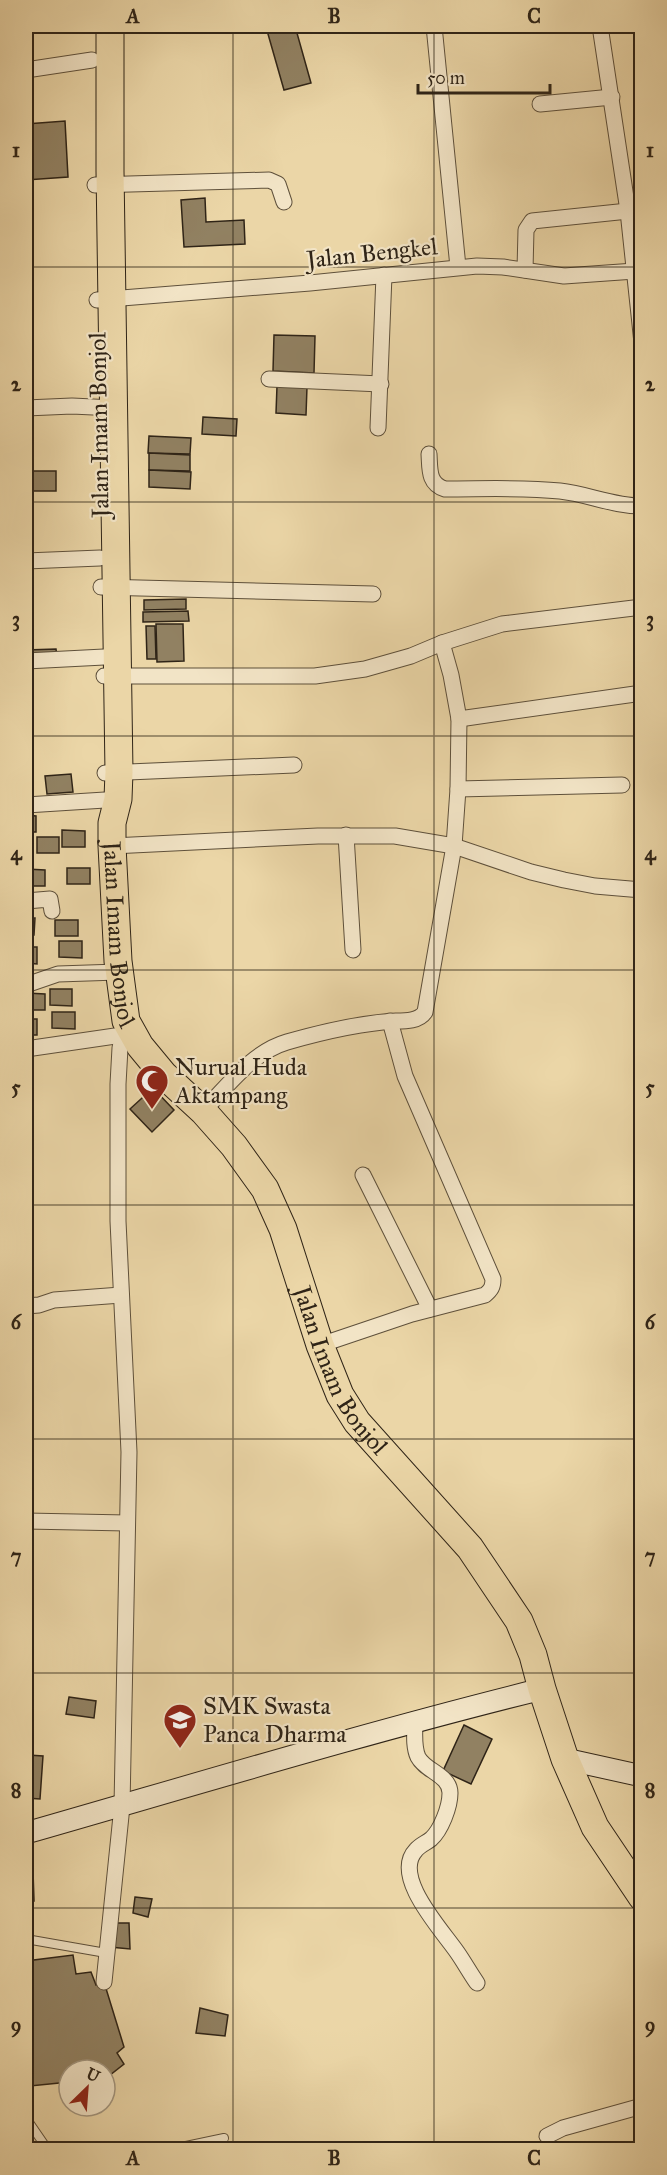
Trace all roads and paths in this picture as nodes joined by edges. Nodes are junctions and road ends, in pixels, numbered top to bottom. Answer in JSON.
{"nodes":[{"id":1,"x":92,"y":26,"type":"edge"},
{"id":2,"x":110,"y":26,"type":"edge"},
{"id":3,"x":434,"y":26,"type":"edge"},
{"id":4,"x":600,"y":26,"type":"edge"},
{"id":5,"x":101,"y":61,"type":"junction"},
{"id":6,"x":26,"y":70,"type":"edge"},
{"id":7,"x":612,"y":97,"type":"junction"},
{"id":8,"x":540,"y":104,"type":"dead end"},
{"id":9,"x":102,"y":185,"type":"junction"},
{"id":10,"x":284,"y":202,"type":"dead end"},
{"id":11,"x":628,"y":212,"type":"junction"},
{"id":12,"x":458,"y":267,"type":"junction"},
{"id":13,"x":525,"y":270,"type":"junction"},
{"id":14,"x":635,"y":271,"type":"junction"},
{"id":15,"x":384,"y":275,"type":"junction"},
{"id":16,"x":105,"y":299,"type":"junction"},
{"id":17,"x":641,"y":337,"type":"edge"},
{"id":18,"x":642,"y":343,"type":"edge"},
{"id":19,"x":269,"y":379,"type":"dead end"},
{"id":20,"x":381,"y":384,"type":"junction"},
{"id":21,"x":107,"y":407,"type":"junction"},
{"id":22,"x":26,"y":408,"type":"edge"},
{"id":23,"x":378,"y":428,"type":"dead end"},
{"id":24,"x":429,"y":454,"type":"dead end"},
{"id":25,"x":642,"y":507,"type":"edge"},
{"id":26,"x":100,"y":558,"type":"junction"},
{"id":27,"x":26,"y":561,"type":"edge"},
{"id":28,"x":109,"y":586,"type":"junction"},
{"id":29,"x":373,"y":594,"type":"dead end"},
{"id":30,"x":642,"y":607,"type":"edge"},
{"id":31,"x":442,"y":644,"type":"junction"},
{"id":32,"x":26,"y":661,"type":"edge"},
{"id":33,"x":109,"y":669,"type":"junction"},
{"id":34,"x":642,"y":693,"type":"edge"},
{"id":35,"x":459,"y":719,"type":"junction"},
{"id":36,"x":294,"y":765,"type":"dead end"},
{"id":37,"x":112,"y":772,"type":"junction"},
{"id":38,"x":622,"y":785,"type":"dead end"},
{"id":39,"x":458,"y":789,"type":"junction"},
{"id":40,"x":26,"y":805,"type":"edge"},
{"id":41,"x":112,"y":817,"type":"junction"},
{"id":42,"x":346,"y":835,"type":"junction"},
{"id":43,"x":454,"y":846,"type":"junction"},
{"id":44,"x":642,"y":890,"type":"edge"},
{"id":45,"x":26,"y":901,"type":"edge"},
{"id":46,"x":52,"y":911,"type":"dead end"},
{"id":47,"x":353,"y":950,"type":"dead end"},
{"id":48,"x":118,"y":972,"type":"junction"},
{"id":49,"x":26,"y":986,"type":"edge"},
{"id":50,"x":390,"y":1022,"type":"junction"},
{"id":51,"x":124,"y":1028,"type":"junction"},
{"id":52,"x":26,"y":1050,"type":"edge"},
{"id":53,"x":203,"y":1111,"type":"junction"},
{"id":54,"x":363,"y":1175,"type":"dead end"},
{"id":55,"x":121,"y":1295,"type":"junction"},
{"id":56,"x":26,"y":1306,"type":"edge"},
{"id":57,"x":430,"y":1309,"type":"junction"},
{"id":58,"x":320,"y":1345,"type":"junction"},
{"id":59,"x":26,"y":1521,"type":"edge"},
{"id":60,"x":127,"y":1523,"type":"junction"},
{"id":61,"x":542,"y":1689,"type":"junction"},
{"id":62,"x":415,"y":1721,"type":"junction"},
{"id":63,"x":565,"y":1759,"type":"junction"},
{"id":64,"x":642,"y":1776,"type":"edge"},
{"id":65,"x":122,"y":1806,"type":"junction"},
{"id":66,"x":26,"y":1833,"type":"edge"},
{"id":67,"x":642,"y":1897,"type":"edge"},
{"id":68,"x":26,"y":1939,"type":"edge"},
{"id":69,"x":106,"y":1953,"type":"junction"},
{"id":70,"x":104,"y":1982,"type":"dead end"},
{"id":71,"x":477,"y":1983,"type":"dead end"},
{"id":72,"x":642,"y":2106,"type":"edge"},
{"id":73,"x":26,"y":2118,"type":"edge"},
{"id":74,"x":547,"y":2136,"type":"dead end"},
{"id":75,"x":224,"y":2138,"type":"dead end"},
{"id":76,"x":48,"y":2150,"type":"edge"},
{"id":77,"x":167,"y":2150,"type":"edge"}],
"edges":[{"from":1,"to":5,"type":"highway","name":"Jalan Imam Bonjol"},
{"from":2,"to":5,"type":"highway","name":"Jalan Imam Bonjol"},
{"from":3,"to":12,"type":"street"},
{"from":4,"to":7,"type":"street"},
{"from":5,"to":6,"type":"street"},
{"from":5,"to":9,"type":"highway","name":"Jalan Imam Bonjol"},
{"from":7,"to":8,"type":"street"},
{"from":7,"to":11,"type":"street"},
{"from":9,"to":10,"type":"street"},
{"from":9,"to":16,"type":"highway","name":"Jalan Imam Bonjol"},
{"from":11,"to":13,"type":"street"},
{"from":11,"to":14,"type":"street"},
{"from":12,"to":13,"type":"street","name":"Jalan Bengkel"},
{"from":12,"to":15,"type":"street","name":"Jalan Bengkel"},
{"from":13,"to":14,"type":"street","name":"Jalan Bengkel"},
{"from":14,"to":17,"type":"street"},
{"from":15,"to":16,"type":"street","name":"Jalan Bengkel"},
{"from":15,"to":20,"type":"street"},
{"from":16,"to":21,"type":"highway","name":"Jalan Imam Bonjol"},
{"from":17,"to":18,"type":"street"},
{"from":19,"to":20,"type":"street"},
{"from":20,"to":23,"type":"street"},
{"from":21,"to":22,"type":"street"},
{"from":21,"to":26,"type":"highway","name":"Jalan Imam Bonjol"},
{"from":21,"to":28,"type":"highway","name":"Jalan Imam Bonjol"},
{"from":24,"to":25,"type":"street"},
{"from":26,"to":27,"type":"street"},
{"from":26,"to":28,"type":"highway","name":"Jalan Imam Bonjol"},
{"from":28,"to":29,"type":"street"},
{"from":28,"to":33,"type":"highway","name":"Jalan Imam Bonjol"},
{"from":30,"to":31,"type":"street"},
{"from":31,"to":33,"type":"street"},
{"from":31,"to":35,"type":"street"},
{"from":32,"to":33,"type":"street"},
{"from":33,"to":37,"type":"highway","name":"Jalan Imam Bonjol"},
{"from":34,"to":35,"type":"street"},
{"from":35,"to":39,"type":"street"},
{"from":36,"to":37,"type":"street"},
{"from":37,"to":41,"type":"highway","name":"Jalan Imam Bonjol"},
{"from":38,"to":39,"type":"street"},
{"from":39,"to":43,"type":"street"},
{"from":40,"to":41,"type":"street"},
{"from":41,"to":42,"type":"street"},
{"from":41,"to":48,"type":"highway","name":"Jalan Imam Bonjol"},
{"from":42,"to":43,"type":"street"},
{"from":42,"to":47,"type":"street"},
{"from":43,"to":44,"type":"street"},
{"from":43,"to":50,"type":"street"},
{"from":45,"to":46,"type":"street"},
{"from":48,"to":49,"type":"street"},
{"from":48,"to":51,"type":"highway","name":"Jalan Imam Bonjol"},
{"from":50,"to":53,"type":"street"},
{"from":50,"to":57,"type":"street"},
{"from":51,"to":52,"type":"street"},
{"from":51,"to":53,"type":"highway","name":"Jalan Imam Bonjol"},
{"from":51,"to":55,"type":"street"},
{"from":53,"to":58,"type":"highway","name":"Jalan Imam Bonjol"},
{"from":54,"to":57,"type":"street"},
{"from":55,"to":56,"type":"street"},
{"from":55,"to":60,"type":"street"},
{"from":57,"to":58,"type":"street"},
{"from":58,"to":61,"type":"highway","name":"Jalan Imam Bonjol"},
{"from":59,"to":60,"type":"street"},
{"from":60,"to":65,"type":"street"},
{"from":61,"to":62,"type":"main road"},
{"from":61,"to":63,"type":"highway","name":"Jalan Imam Bonjol"},
{"from":62,"to":65,"type":"main road"},
{"from":62,"to":71,"type":"street"},
{"from":63,"to":64,"type":"main road"},
{"from":63,"to":67,"type":"highway","name":"Jalan Imam Bonjol"},
{"from":65,"to":66,"type":"main road"},
{"from":65,"to":69,"type":"street"},
{"from":68,"to":69,"type":"lane"},
{"from":69,"to":70,"type":"street"},
{"from":72,"to":74,"type":"street"},
{"from":73,"to":76,"type":"lane"},
{"from":75,"to":77,"type":"lane"}]}
